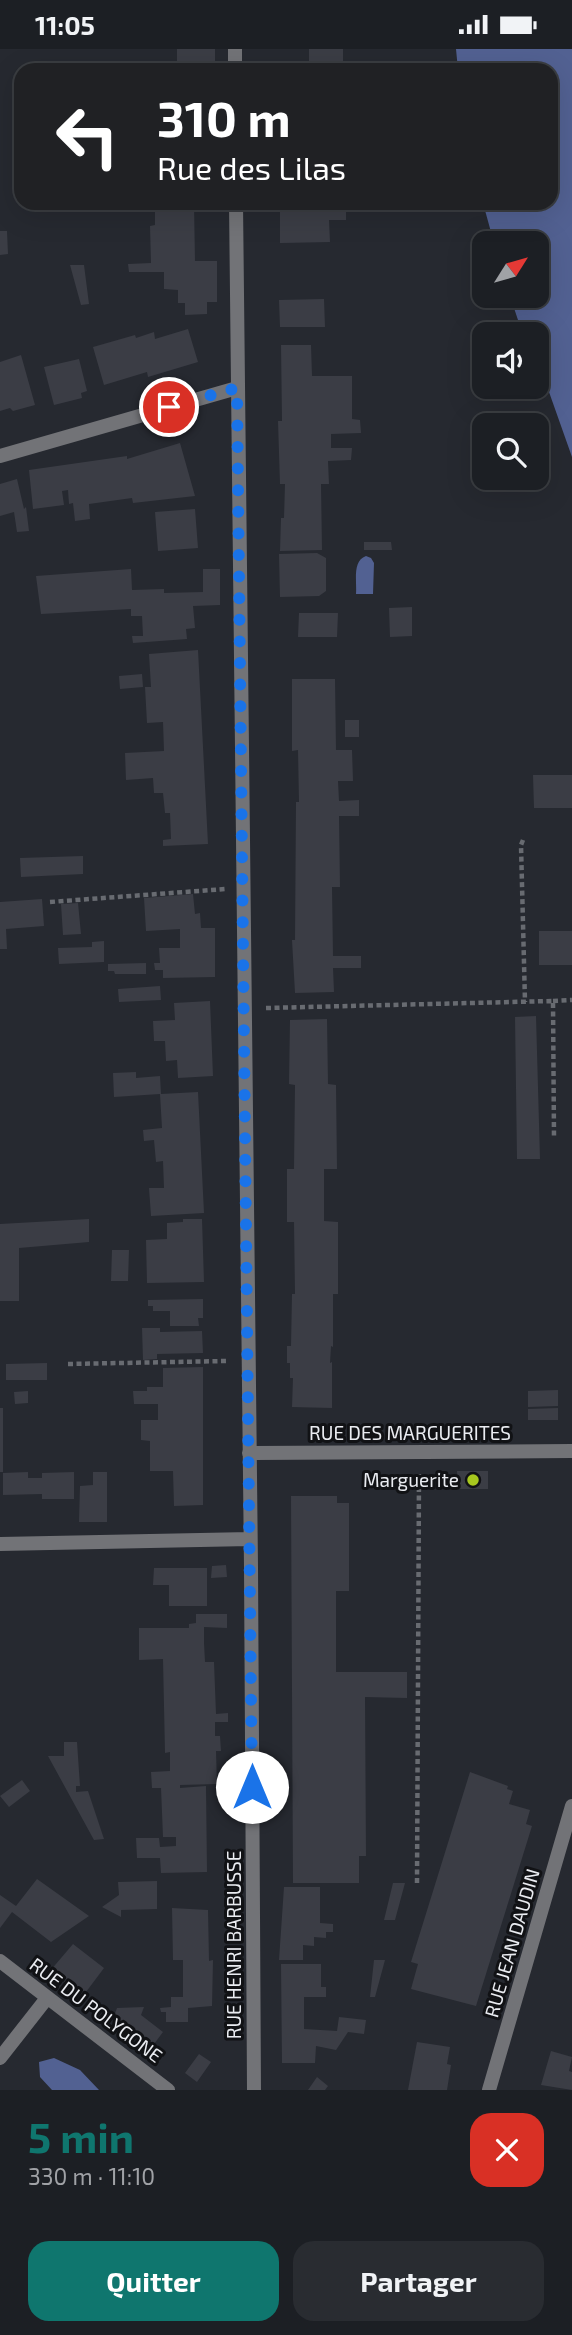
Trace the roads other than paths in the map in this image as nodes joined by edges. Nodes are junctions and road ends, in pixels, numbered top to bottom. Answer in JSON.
{"nodes":[{"id":1,"x":236,"y":210,"type":"edge"},
{"id":2,"x":237,"y":388,"type":"junction"},
{"id":3,"x":0,"y":456,"type":"edge"},
{"id":4,"x":572,"y":1451,"type":"edge"},
{"id":5,"x":249,"y":1453,"type":"junction"},
{"id":6,"x":250,"y":1539,"type":"junction"},
{"id":7,"x":0,"y":1545,"type":"edge"},
{"id":8,"x":572,"y":1806,"type":"edge"},
{"id":9,"x":0,"y":1961,"type":"edge"},
{"id":10,"x":47,"y":1998,"type":"junction"},
{"id":11,"x":0,"y":2059,"type":"edge"},
{"id":12,"x":168,"y":2090,"type":"edge"},
{"id":13,"x":254,"y":2090,"type":"edge"},
{"id":14,"x":489,"y":2090,"type":"edge"}],
"edges":[{"from":1,"to":2,"type":"street","name":"RUE HENRI BARBUSSE"},
{"from":2,"to":3,"type":"street"},
{"from":2,"to":5,"type":"street","name":"RUE HENRI BARBUSSE"},
{"from":4,"to":5,"type":"street","name":"RUE DES MARGUERITES"},
{"from":5,"to":6,"type":"street","name":"RUE HENRI BARBUSSE"},
{"from":6,"to":7,"type":"street"},
{"from":6,"to":13,"type":"street","name":"RUE HENRI BARBUSSE"},
{"from":8,"to":14,"type":"street","name":"RUE JEAN DAUDIN"},
{"from":9,"to":10,"type":"street","name":"RUE DU POLYGONE"},
{"from":10,"to":11,"type":"street"},
{"from":10,"to":12,"type":"street","name":"RUE DU POLYGONE"}]}
